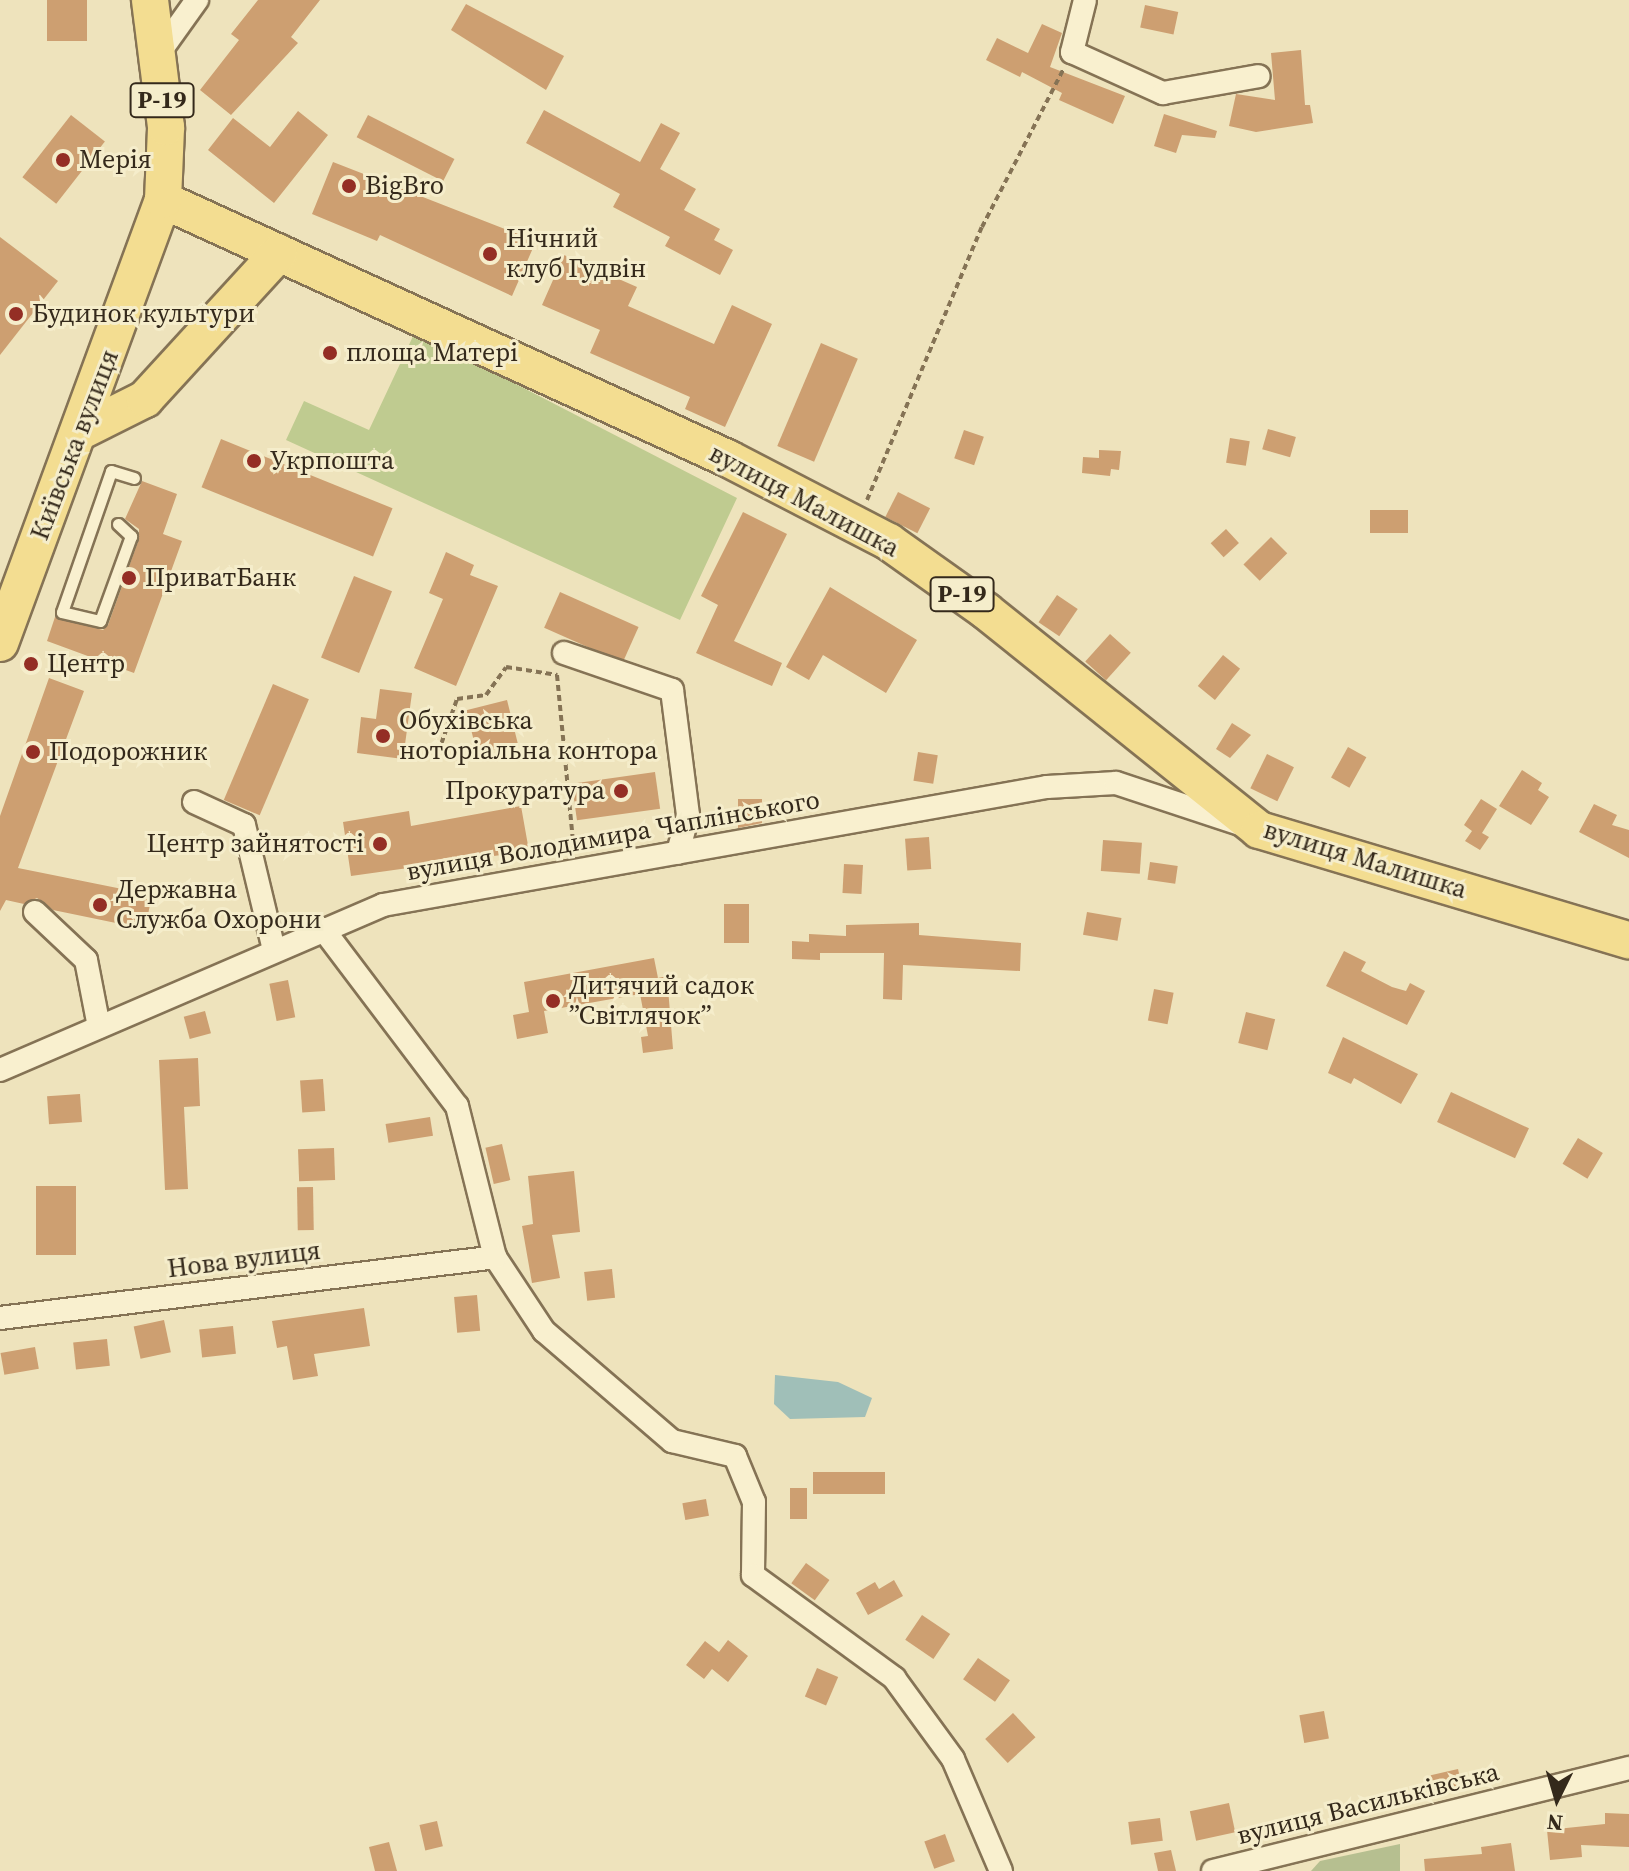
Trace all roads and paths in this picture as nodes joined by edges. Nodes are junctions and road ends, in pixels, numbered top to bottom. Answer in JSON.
{"nodes":[{"id":1,"x":150,"y":0,"type":"edge"},
{"id":2,"x":197,"y":0,"type":"edge"},
{"id":3,"x":1085,"y":0,"type":"edge"},
{"id":4,"x":1072,"y":52,"type":"junction"},
{"id":5,"x":157,"y":56,"type":"junction"},
{"id":6,"x":1259,"y":76,"type":"dead end"},
{"id":7,"x":163,"y":200,"type":"junction"},
{"id":8,"x":279,"y":253,"type":"junction"},
{"id":9,"x":79,"y":432,"type":"junction"},
{"id":10,"x":134,"y":478,"type":"dead end"},
{"id":11,"x":855,"y":499,"type":"dead end"},
{"id":12,"x":118,"y":524,"type":"dead end"},
{"id":13,"x":0,"y":643,"type":"edge"},
{"id":14,"x":564,"y":653,"type":"dead end"},
{"id":15,"x":438,"y":753,"type":"dead end"},
{"id":16,"x":194,"y":802,"type":"dead end"},
{"id":17,"x":1259,"y":830,"type":"junction"},
{"id":18,"x":678,"y":853,"type":"junction"},
{"id":19,"x":576,"y":871,"type":"junction"},
{"id":20,"x":35,"y":912,"type":"dead end"},
{"id":21,"x":323,"y":929,"type":"junction"},
{"id":22,"x":1629,"y":940,"type":"edge"},
{"id":23,"x":274,"y":950,"type":"junction"},
{"id":24,"x":99,"y":1027,"type":"junction"},
{"id":25,"x":0,"y":1070,"type":"edge"},
{"id":26,"x":495,"y":1257,"type":"junction"},
{"id":27,"x":0,"y":1318,"type":"edge"},
{"id":28,"x":1629,"y":1768,"type":"edge"},
{"id":29,"x":1001,"y":1871,"type":"edge"},
{"id":30,"x":1213,"y":1871,"type":"edge"}],
"edges":[{"from":1,"to":5,"type":"main road","number":"Р-19"},
{"from":2,"to":5,"type":"street"},
{"from":3,"to":4,"type":"street"},
{"from":4,"to":6,"type":"street"},
{"from":4,"to":11,"type":"path"},
{"from":5,"to":7,"type":"main road","number":"Р-19"},
{"from":7,"to":8,"type":"main road","name":"вулиця Малишка","number":"Р-19"},
{"from":7,"to":9,"type":"main road","name":"Київська вулиця"},
{"from":8,"to":9,"type":"main road"},
{"from":8,"to":17,"type":"main road","name":"вулиця Малишка","number":"Р-19"},
{"from":9,"to":13,"type":"main road","name":"Київська вулиця"},
{"from":10,"to":12,"type":"lane"},
{"from":14,"to":18,"type":"street"},
{"from":15,"to":19,"type":"path"},
{"from":16,"to":23,"type":"street"},
{"from":17,"to":18,"type":"street","name":"вулиця Володимира Чаплінського"},
{"from":17,"to":22,"type":"main road","name":"вулиця Малишка","number":"Р-19"},
{"from":18,"to":19,"type":"street","name":"вулиця Володимира Чаплінського"},
{"from":19,"to":21,"type":"street","name":"вулиця Володимира Чаплінського"},
{"from":20,"to":24,"type":"street"},
{"from":21,"to":23,"type":"street","name":"вулиця Володимира Чаплінського"},
{"from":21,"to":26,"type":"street"},
{"from":23,"to":24,"type":"street","name":"вулиця Володимира Чаплінського"},
{"from":24,"to":25,"type":"street","name":"вулиця Володимира Чаплінського"},
{"from":26,"to":27,"type":"street","name":"Нова вулиця"},
{"from":26,"to":29,"type":"street"},
{"from":28,"to":30,"type":"street","name":"вулиця Васильківська"}]}
